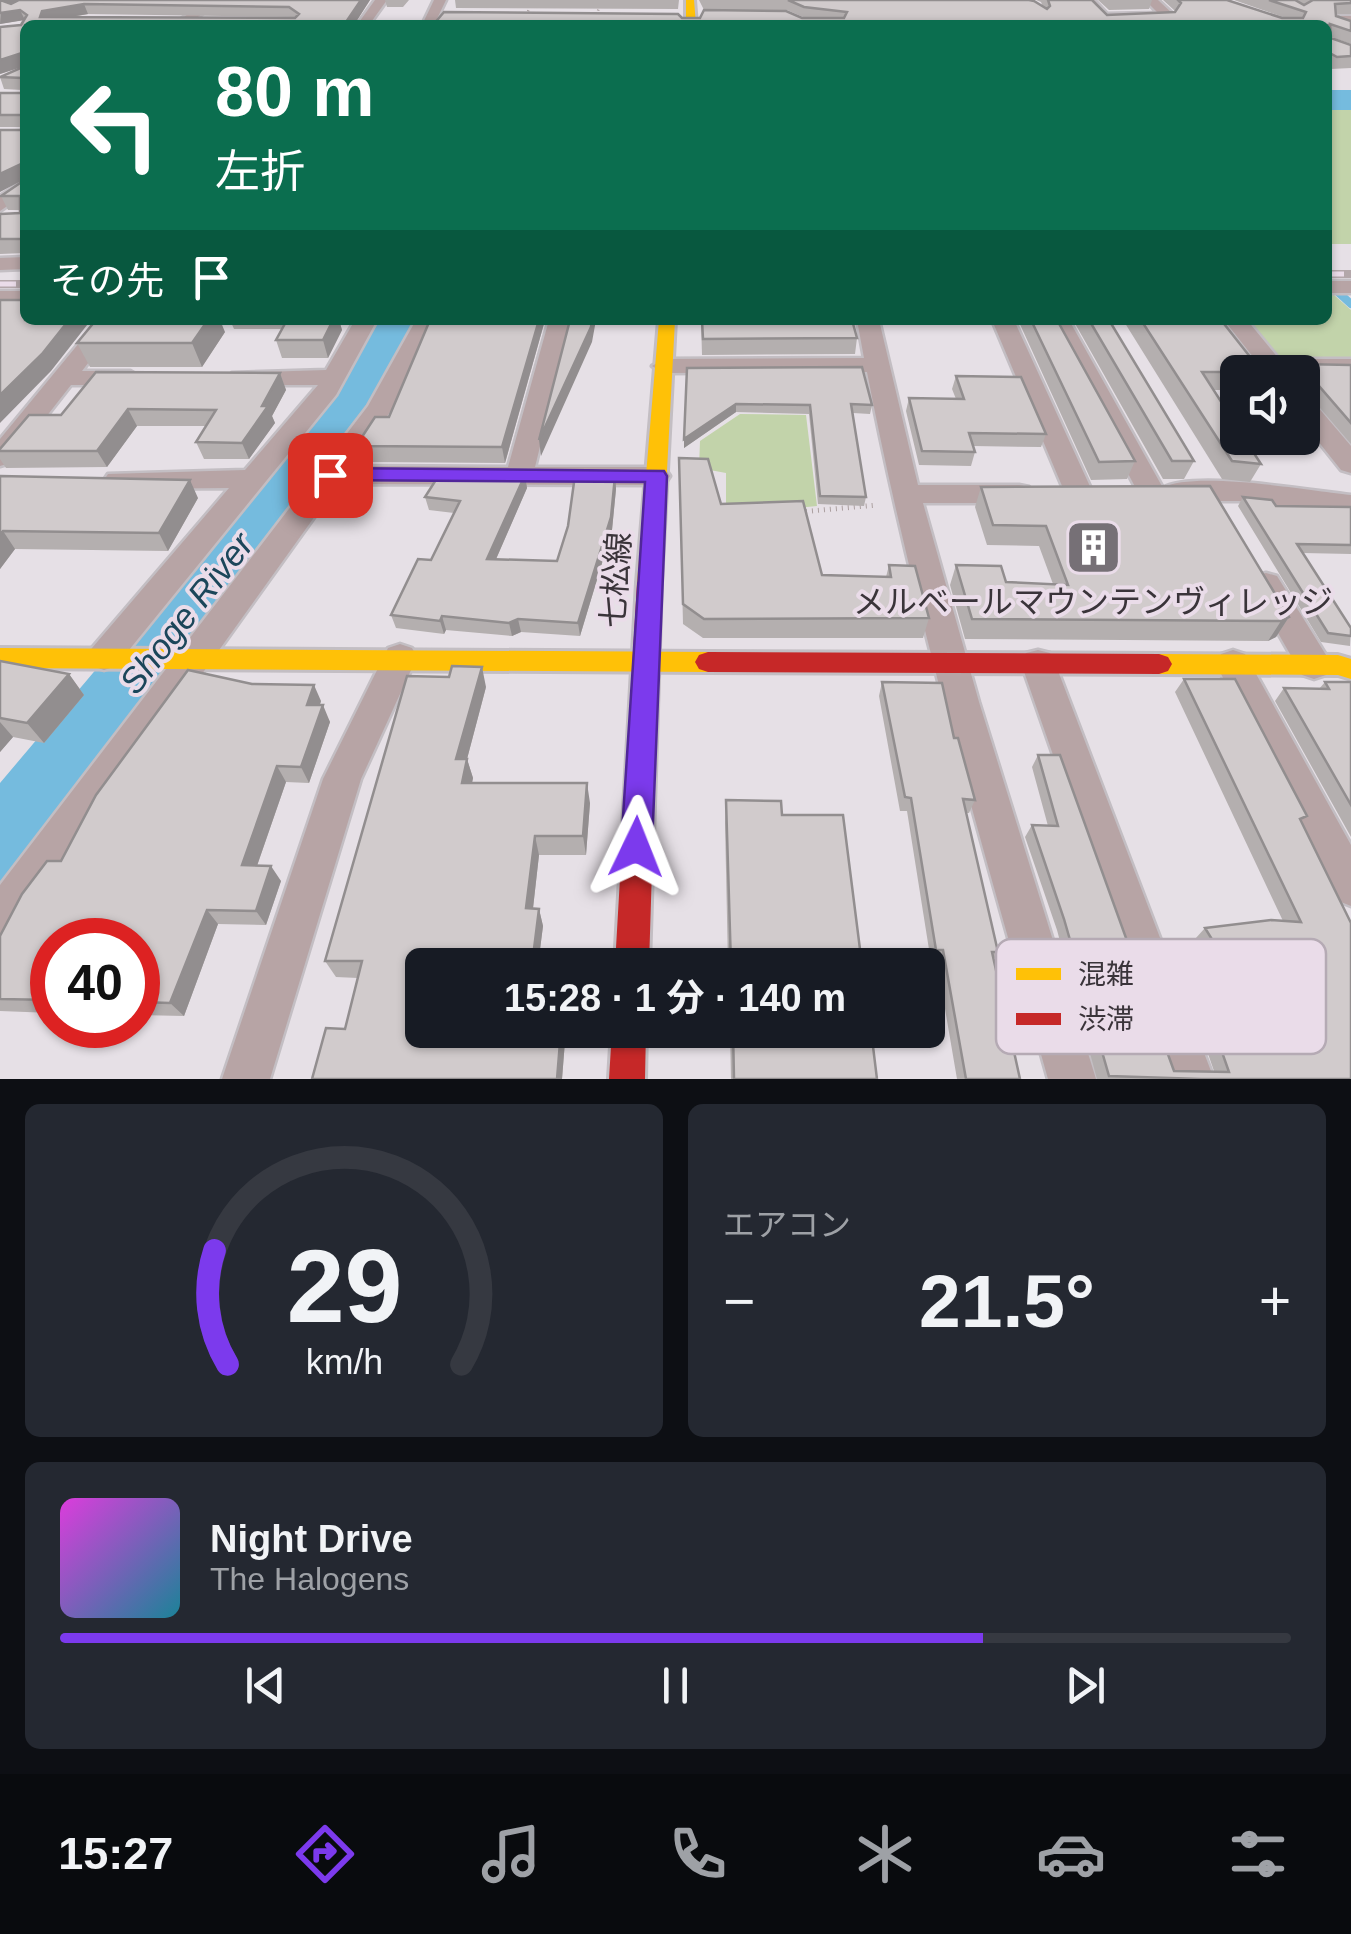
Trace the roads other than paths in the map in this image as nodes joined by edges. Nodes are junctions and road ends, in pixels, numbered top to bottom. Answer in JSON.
{"nodes":[{"id":1,"x":215,"y":0,"type":"edge"},
{"id":2,"x":709,"y":0,"type":"edge"},
{"id":3,"x":1088,"y":0,"type":"edge"},
{"id":4,"x":1151,"y":0,"type":"edge"},
{"id":5,"x":687,"y":12,"type":"edge"},
{"id":6,"x":451,"y":16,"type":"edge"},
{"id":7,"x":163,"y":18,"type":"edge"},
{"id":8,"x":198,"y":18,"type":"edge"},
{"id":9,"x":434,"y":20,"type":"edge"},
{"id":10,"x":1351,"y":20,"type":"edge"},
{"id":11,"x":1347,"y":34,"type":"edge"},
{"id":12,"x":20,"y":193,"type":"edge"},
{"id":13,"x":4,"y":215,"type":"edge"},
{"id":14,"x":106,"y":325,"type":"edge"},
{"id":15,"x":363,"y":325,"type":"edge"},
{"id":16,"x":424,"y":325,"type":"edge"},
{"id":17,"x":559,"y":325,"type":"edge"},
{"id":18,"x":667,"y":325,"type":"edge"},
{"id":19,"x":869,"y":325,"type":"edge"},
{"id":20,"x":1005,"y":325,"type":"edge"},
{"id":21,"x":1061,"y":325,"type":"edge"},
{"id":22,"x":1239,"y":325,"type":"edge"},
{"id":23,"x":1264,"y":355,"type":"edge"},
{"id":24,"x":877,"y":365,"type":"junction"},
{"id":25,"x":664,"y":366,"type":"junction"},
{"id":26,"x":1351,"y":366,"type":"edge"},
{"id":27,"x":1320,"y":367,"type":"edge"},
{"id":28,"x":63,"y":378,"type":"junction"},
{"id":29,"x":160,"y":378,"type":"edge"},
{"id":30,"x":218,"y":378,"type":"edge"},
{"id":31,"x":334,"y":378,"type":"junction"},
{"id":32,"x":1320,"y":426,"type":"edge"},
{"id":33,"x":0,"y":456,"type":"edge"},
{"id":34,"x":1193,"y":460,"type":"edge"},
{"id":35,"x":1351,"y":464,"type":"edge"},
{"id":36,"x":330,"y":475,"type":"junction"},
{"id":37,"x":519,"y":476,"type":"junction"},
{"id":38,"x":656,"y":476,"type":"junction"},
{"id":39,"x":253,"y":479,"type":"junction"},
{"id":40,"x":97,"y":480,"type":"edge"},
{"id":41,"x":1212,"y":492,"type":"junction"},
{"id":42,"x":1080,"y":493,"type":"junction"},
{"id":43,"x":1152,"y":493,"type":"junction"},
{"id":44,"x":905,"y":494,"type":"junction"},
{"id":45,"x":1351,"y":505,"type":"edge"},
{"id":46,"x":1230,"y":523,"type":"edge"},
{"id":47,"x":1248,"y":555,"type":"edge"},
{"id":48,"x":111,"y":657,"type":"junction"},
{"id":49,"x":185,"y":657,"type":"junction"},
{"id":50,"x":400,"y":657,"type":"junction"},
{"id":51,"x":947,"y":660,"type":"junction"},
{"id":52,"x":4,"y":662,"type":"edge"},
{"id":53,"x":644,"y":662,"type":"junction"},
{"id":54,"x":1038,"y":662,"type":"junction"},
{"id":55,"x":1233,"y":664,"type":"junction"},
{"id":56,"x":1338,"y":666,"type":"edge"},
{"id":57,"x":1351,"y":886,"type":"edge"},
{"id":58,"x":0,"y":920,"type":"edge"},
{"id":59,"x":1030,"y":939,"type":"edge"},
{"id":60,"x":1139,"y":939,"type":"edge"},
{"id":61,"x":633,"y":948,"type":"edge"},
{"id":62,"x":628,"y":1048,"type":"edge"},
{"id":63,"x":1065,"y":1054,"type":"edge"},
{"id":64,"x":1181,"y":1054,"type":"edge"},
{"id":65,"x":246,"y":1079,"type":"edge"},
{"id":66,"x":627,"y":1079,"type":"edge"},
{"id":67,"x":1072,"y":1079,"type":"edge"},
{"id":68,"x":1190,"y":1079,"type":"edge"}],
"edges":[{"from":1,"to":8,"type":"street"},
{"from":2,"to":5,"type":"street"},
{"from":3,"to":4,"type":"street"},
{"from":6,"to":9,"type":"street"},
{"from":7,"to":8,"type":"street"},
{"from":10,"to":11,"type":"street"},
{"from":12,"to":13,"type":"street"},
{"from":14,"to":28,"type":"street"},
{"from":15,"to":31,"type":"street"},
{"from":16,"to":36,"type":"street"},
{"from":17,"to":37,"type":"street"},
{"from":18,"to":25,"type":"street","name":"七松線"},
{"from":19,"to":24,"type":"street"},
{"from":20,"to":42,"type":"street"},
{"from":21,"to":43,"type":"street"},
{"from":22,"to":23,"type":"street"},
{"from":24,"to":25,"type":"street"},
{"from":24,"to":44,"type":"street"},
{"from":25,"to":38,"type":"street","name":"七松線"},
{"from":26,"to":27,"type":"street"},
{"from":28,"to":29,"type":"street"},
{"from":28,"to":33,"type":"street"},
{"from":30,"to":31,"type":"street"},
{"from":31,"to":39,"type":"street"},
{"from":32,"to":35,"type":"street"},
{"from":34,"to":41,"type":"street"},
{"from":36,"to":37,"type":"street"},
{"from":36,"to":49,"type":"street"},
{"from":37,"to":38,"type":"street"},
{"from":38,"to":53,"type":"street","name":"七松線"},
{"from":39,"to":40,"type":"street"},
{"from":39,"to":48,"type":"street"},
{"from":41,"to":43,"type":"street"},
{"from":41,"to":45,"type":"street"},
{"from":41,"to":46,"type":"street"},
{"from":42,"to":43,"type":"street"},
{"from":42,"to":44,"type":"street"},
{"from":44,"to":51,"type":"street"},
{"from":47,"to":56,"type":"street"},
{"from":48,"to":49,"type":"street"},
{"from":48,"to":52,"type":"street"},
{"from":49,"to":50,"type":"street"},
{"from":49,"to":58,"type":"street"},
{"from":50,"to":53,"type":"street"},
{"from":50,"to":65,"type":"street"},
{"from":51,"to":53,"type":"street"},
{"from":51,"to":54,"type":"street"},
{"from":51,"to":59,"type":"street"},
{"from":53,"to":61,"type":"street","name":"七松線"},
{"from":54,"to":55,"type":"street"},
{"from":54,"to":60,"type":"street"},
{"from":55,"to":56,"type":"street"},
{"from":55,"to":57,"type":"street"},
{"from":62,"to":66,"type":"street"},
{"from":63,"to":67,"type":"street"},
{"from":64,"to":68,"type":"street"}]}
